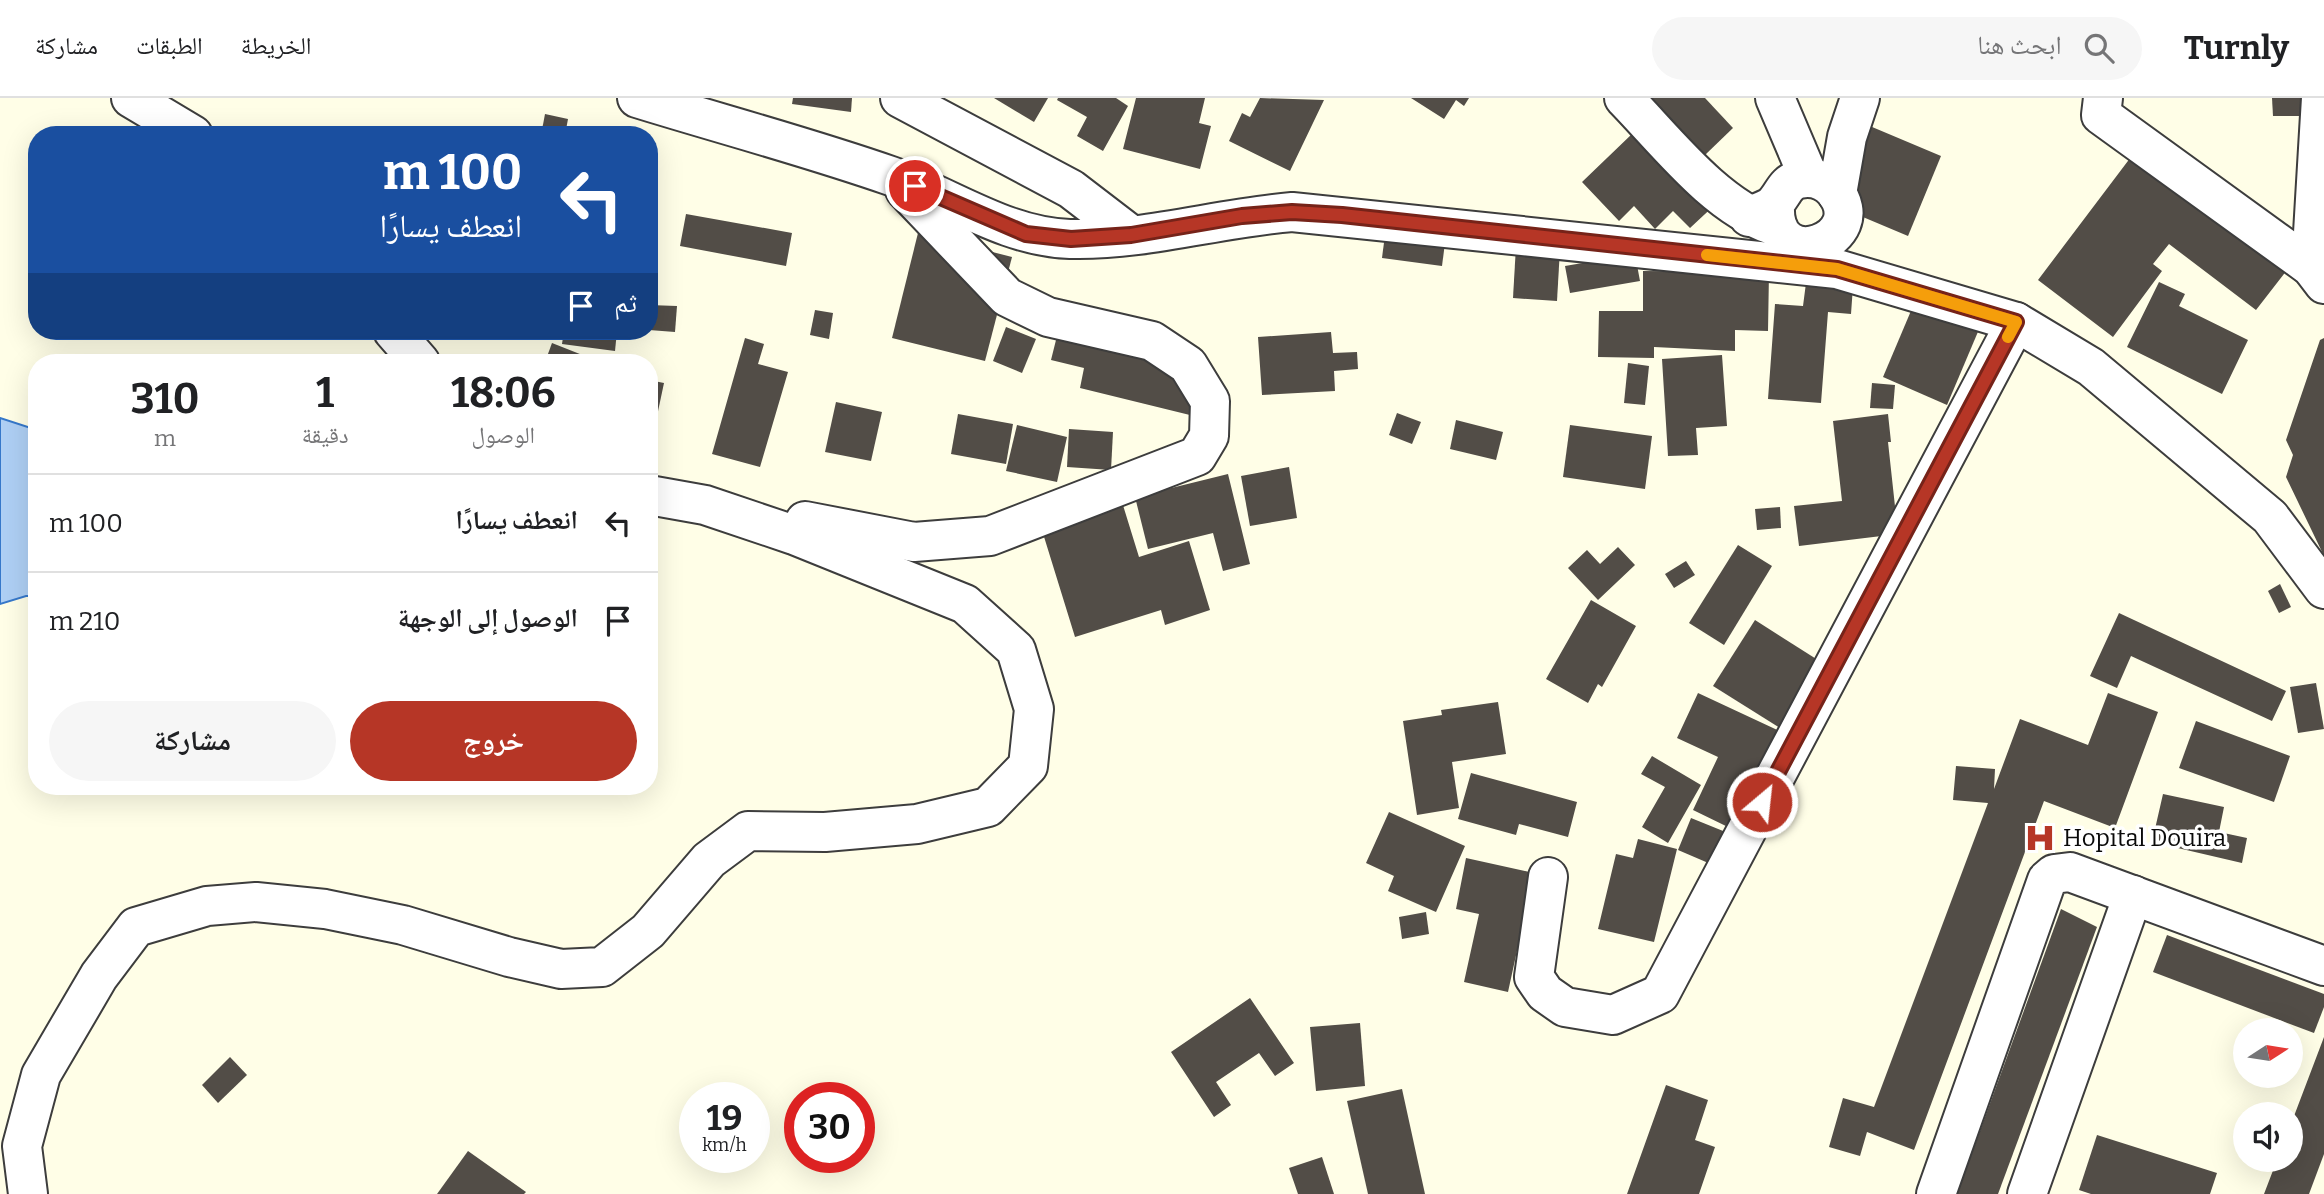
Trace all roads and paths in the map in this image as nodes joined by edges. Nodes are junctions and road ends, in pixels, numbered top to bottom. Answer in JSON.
{"nodes":[{"id":1,"x":131,"y":98,"type":"edge"},
{"id":2,"x":637,"y":98,"type":"edge"},
{"id":3,"x":901,"y":98,"type":"edge"},
{"id":4,"x":1624,"y":98,"type":"edge"},
{"id":5,"x":1775,"y":98,"type":"edge"},
{"id":6,"x":1860,"y":98,"type":"edge"},
{"id":7,"x":2103,"y":98,"type":"edge"},
{"id":8,"x":2321,"y":98,"type":"edge"},
{"id":9,"x":178,"y":126,"type":"edge"},
{"id":10,"x":893,"y":176,"type":"junction"},
{"id":11,"x":1823,"y":186,"type":"junction"},
{"id":12,"x":1770,"y":229,"type":"junction"},
{"id":13,"x":1131,"y":235,"type":"junction"},
{"id":14,"x":1831,"y":256,"type":"junction"},
{"id":15,"x":2318,"y":275,"type":"edge"},
{"id":16,"x":2016,"y":322,"type":"junction"},
{"id":17,"x":401,"y":340,"type":"edge"},
{"id":18,"x":413,"y":354,"type":"edge"},
{"id":19,"x":658,"y":477,"type":"edge"},
{"id":20,"x":658,"y":497,"type":"edge"},
{"id":21,"x":2324,"y":589,"type":"edge"},
{"id":22,"x":1548,"y":877,"type":"dead end"},
{"id":23,"x":2133,"y":895,"type":"junction"},
{"id":24,"x":2324,"y":966,"type":"edge"},
{"id":25,"x":29,"y":1194,"type":"edge"},
{"id":26,"x":1936,"y":1194,"type":"edge"},
{"id":27,"x":2028,"y":1194,"type":"edge"}],
"edges":[{"from":1,"to":9,"type":"street"},
{"from":2,"to":10,"type":"street"},
{"from":3,"to":13,"type":"street"},
{"from":4,"to":12,"type":"street"},
{"from":5,"to":11,"type":"street"},
{"from":6,"to":11,"type":"street"},
{"from":7,"to":15,"type":"street"},
{"from":8,"to":15,"type":"street"},
{"from":10,"to":13,"type":"street"},
{"from":10,"to":19,"type":"street"},
{"from":11,"to":12,"type":"street"},
{"from":11,"to":14,"type":"street"},
{"from":12,"to":13,"type":"street"},
{"from":12,"to":14,"type":"street"},
{"from":14,"to":16,"type":"street"},
{"from":16,"to":21,"type":"street"},
{"from":16,"to":22,"type":"street"},
{"from":17,"to":18,"type":"street"},
{"from":20,"to":25,"type":"street"},
{"from":23,"to":24,"type":"street"},
{"from":23,"to":26,"type":"street"},
{"from":23,"to":27,"type":"street"}]}
